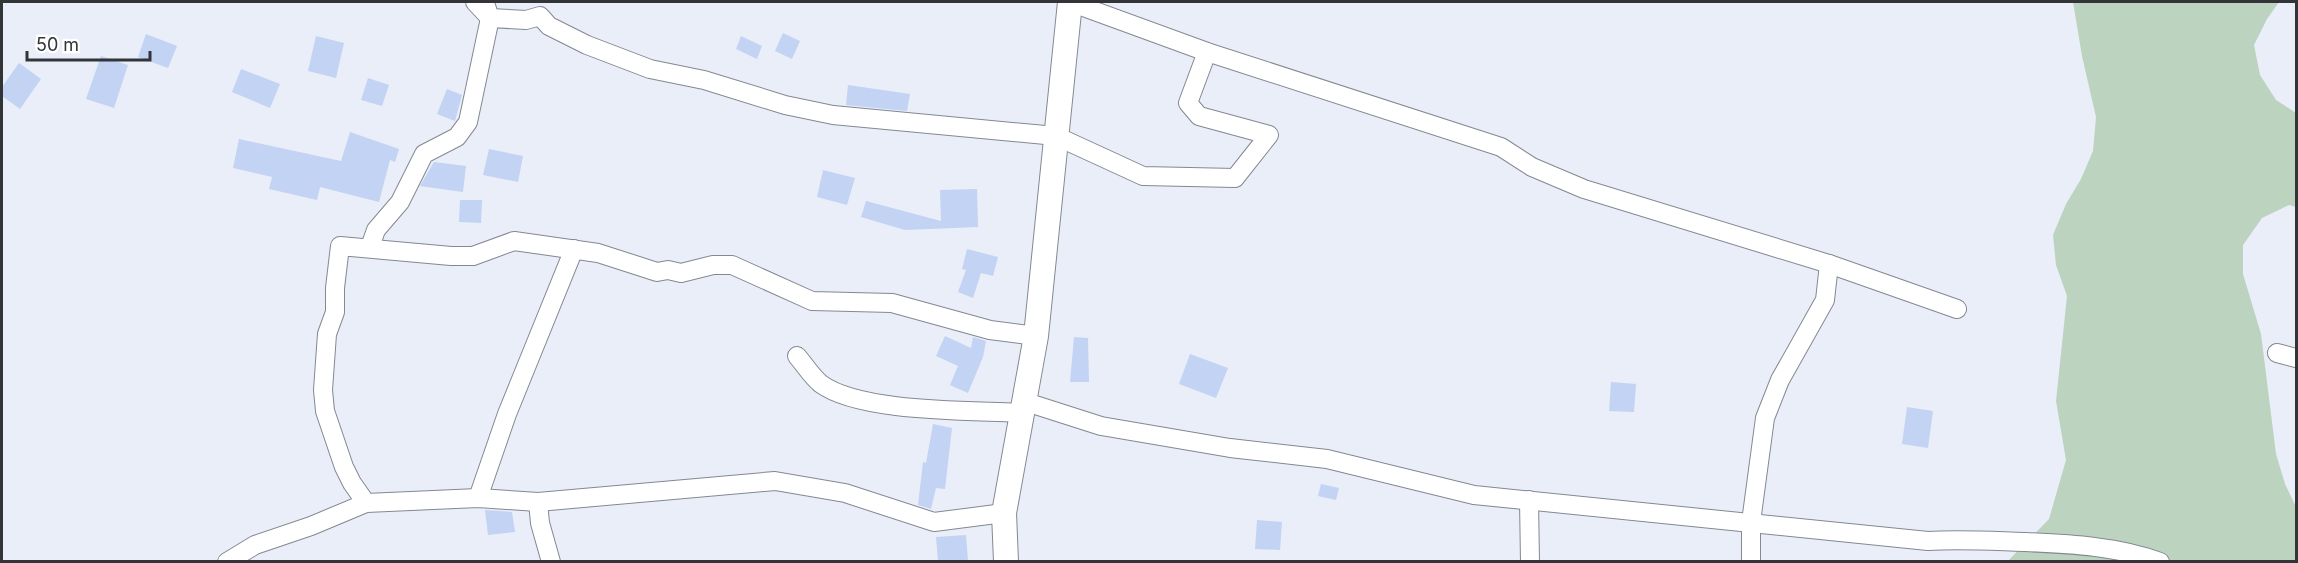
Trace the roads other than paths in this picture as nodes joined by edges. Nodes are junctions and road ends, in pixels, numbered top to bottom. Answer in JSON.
{"nodes":[{"id":1,"x":475,"y":2,"type":"edge"},
{"id":2,"x":1070,"y":2,"type":"edge"},
{"id":3,"x":488,"y":10,"type":"edge"},
{"id":4,"x":1207,"y":52,"type":"junction"},
{"id":5,"x":1056,"y":136,"type":"junction"},
{"id":6,"x":370,"y":247,"type":"junction"},
{"id":7,"x":574,"y":249,"type":"junction"},
{"id":8,"x":1829,"y":264,"type":"junction"},
{"id":9,"x":1957,"y":309,"type":"dead end"},
{"id":10,"x":1036,"y":336,"type":"junction"},
{"id":11,"x":2277,"y":353,"type":"dead end"},
{"id":12,"x":797,"y":356,"type":"dead end"},
{"id":13,"x":2296,"y":358,"type":"edge"},
{"id":14,"x":1024,"y":408,"type":"junction"},
{"id":15,"x":478,"y":498,"type":"junction"},
{"id":16,"x":1529,"y":500,"type":"junction"},
{"id":17,"x":538,"y":502,"type":"junction"},
{"id":18,"x":366,"y":503,"type":"junction"},
{"id":19,"x":1004,"y":513,"type":"junction"},
{"id":20,"x":1751,"y":522,"type":"junction"},
{"id":21,"x":258,"y":553,"type":"edge"},
{"id":22,"x":227,"y":561,"type":"edge"},
{"id":23,"x":551,"y":561,"type":"edge"},
{"id":24,"x":1006,"y":561,"type":"edge"},
{"id":25,"x":1530,"y":561,"type":"edge"},
{"id":26,"x":1751,"y":561,"type":"edge"},
{"id":27,"x":2160,"y":561,"type":"edge"}],
"edges":[{"from":1,"to":3,"type":"street"},
{"from":2,"to":4,"type":"street"},
{"from":2,"to":5,"type":"main road"},
{"from":3,"to":5,"type":"street"},
{"from":3,"to":6,"type":"street"},
{"from":4,"to":5,"type":"street"},
{"from":4,"to":8,"type":"street"},
{"from":5,"to":10,"type":"main road"},
{"from":6,"to":7,"type":"street"},
{"from":6,"to":18,"type":"street"},
{"from":7,"to":10,"type":"street"},
{"from":7,"to":15,"type":"street"},
{"from":8,"to":9,"type":"street"},
{"from":8,"to":20,"type":"street"},
{"from":10,"to":14,"type":"main road"},
{"from":11,"to":13,"type":"street"},
{"from":12,"to":14,"type":"street"},
{"from":14,"to":16,"type":"street"},
{"from":14,"to":19,"type":"main road"},
{"from":15,"to":17,"type":"street"},
{"from":15,"to":18,"type":"street"},
{"from":16,"to":20,"type":"street"},
{"from":16,"to":25,"type":"street"},
{"from":17,"to":19,"type":"street"},
{"from":17,"to":23,"type":"street"},
{"from":18,"to":21,"type":"street"},
{"from":19,"to":24,"type":"main road"},
{"from":20,"to":26,"type":"street"},
{"from":20,"to":27,"type":"street"},
{"from":21,"to":22,"type":"street"}]}
